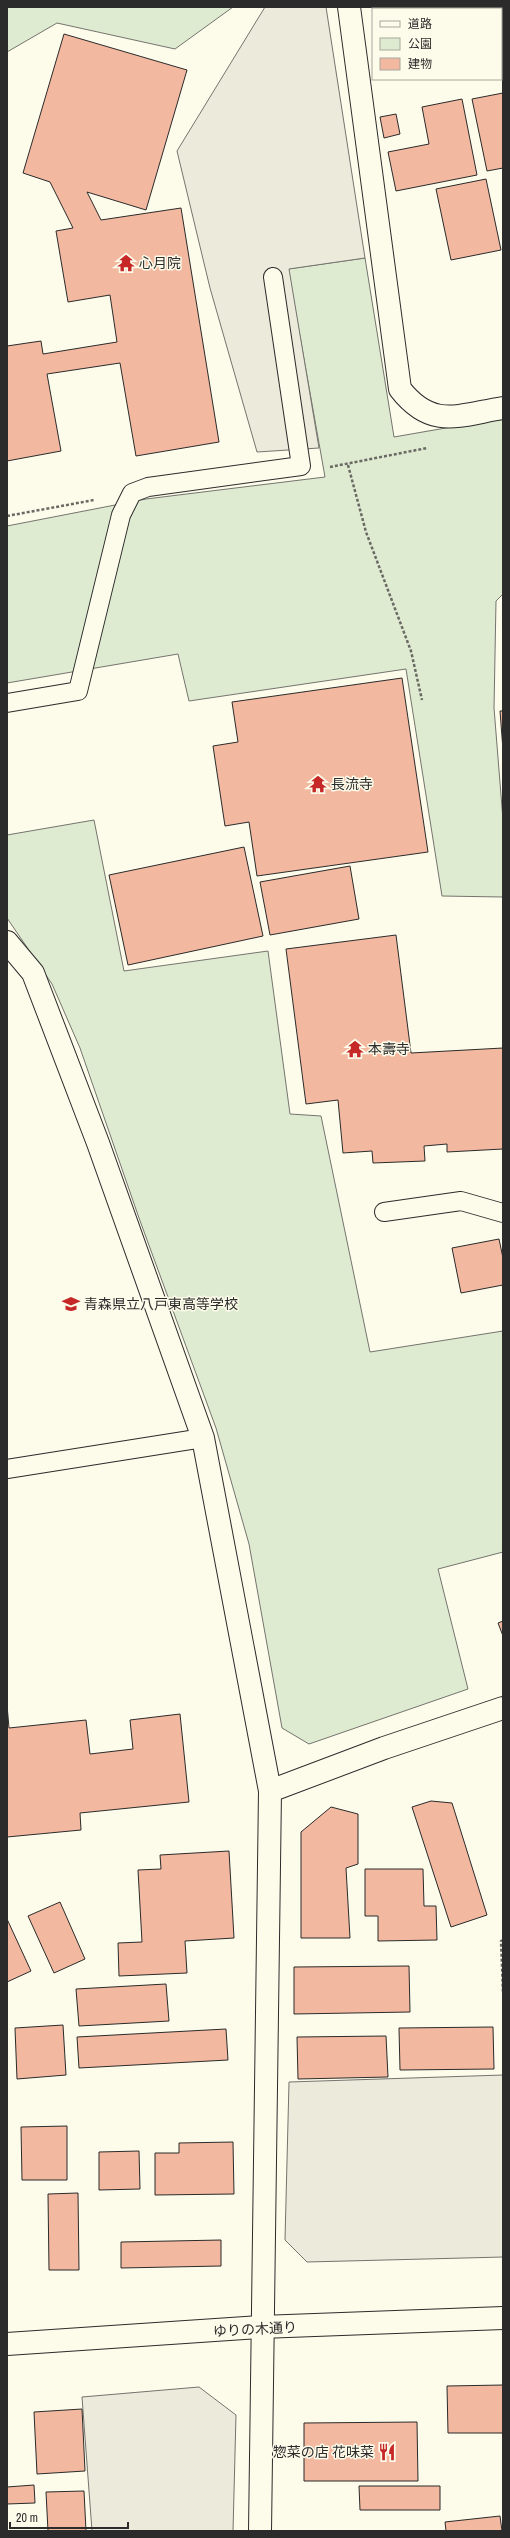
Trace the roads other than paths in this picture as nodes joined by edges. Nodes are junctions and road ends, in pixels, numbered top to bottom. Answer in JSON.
{"nodes":[{"id":1,"x":348,"y":7,"type":"edge"},
{"id":2,"x":273,"y":277,"type":"dead end"},
{"id":3,"x":503,"y":408,"type":"edge"},
{"id":4,"x":7,"y":703,"type":"edge"},
{"id":5,"x":7,"y":942,"type":"edge"},
{"id":6,"x":384,"y":1212,"type":"dead end"},
{"id":7,"x":503,"y":1213,"type":"edge"},
{"id":8,"x":203,"y":1438,"type":"junction"},
{"id":9,"x":7,"y":1468,"type":"edge"},
{"id":10,"x":503,"y":1708,"type":"edge"},
{"id":11,"x":270,"y":1791,"type":"junction"},
{"id":12,"x":503,"y":2318,"type":"edge"},
{"id":13,"x":262,"y":2328,"type":"junction"},
{"id":14,"x":7,"y":2344,"type":"edge"},
{"id":15,"x":260,"y":2531,"type":"edge"}],
"edges":[{"from":1,"to":3,"type":"street"},
{"from":2,"to":4,"type":"lane"},
{"from":5,"to":8,"type":"street"},
{"from":6,"to":7,"type":"lane"},
{"from":8,"to":9,"type":"lane"},
{"from":8,"to":11,"type":"street"},
{"from":10,"to":11,"type":"street"},
{"from":11,"to":13,"type":"street"},
{"from":12,"to":13,"type":"street","name":"ゆりの木通り"},
{"from":13,"to":14,"type":"street","name":"ゆりの木通り"},
{"from":13,"to":15,"type":"street"}]}
